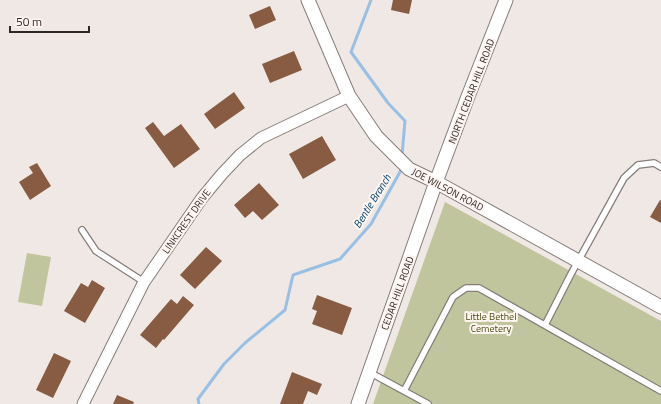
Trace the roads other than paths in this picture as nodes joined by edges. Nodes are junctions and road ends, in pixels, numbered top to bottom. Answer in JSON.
{"nodes":[{"id":1,"x":308,"y":0,"type":"edge"},
{"id":2,"x":506,"y":0,"type":"edge"},
{"id":3,"x":349,"y":96,"type":"junction"},
{"id":4,"x":661,"y":168,"type":"edge"},
{"id":5,"x":436,"y":182,"type":"junction"},
{"id":6,"x":82,"y":230,"type":"dead end"},
{"id":7,"x":578,"y":261,"type":"junction"},
{"id":8,"x":144,"y":282,"type":"junction"},
{"id":9,"x":661,"y":307,"type":"edge"},
{"id":10,"x":545,"y":326,"type":"junction"},
{"id":11,"x":369,"y":372,"type":"junction"},
{"id":12,"x":404,"y":391,"type":"junction"},
{"id":13,"x":661,"y":391,"type":"edge"},
{"id":14,"x":83,"y":404,"type":"edge"},
{"id":15,"x":358,"y":404,"type":"edge"},
{"id":16,"x":428,"y":404,"type":"edge"}],
"edges":[{"from":1,"to":3,"type":"street","name":"JOE WILSON ROAD"},
{"from":2,"to":5,"type":"street","name":"NORTH CEDAR HILL ROAD"},
{"from":3,"to":5,"type":"street","name":"JOE WILSON ROAD"},
{"from":3,"to":8,"type":"street","name":"LINKCREST DRIVE"},
{"from":4,"to":7,"type":"lane"},
{"from":5,"to":7,"type":"street","name":"JOE WILSON ROAD"},
{"from":5,"to":11,"type":"street","name":"CEDAR HILL ROAD"},
{"from":6,"to":8,"type":"lane"},
{"from":7,"to":9,"type":"street","name":"JOE WILSON ROAD"},
{"from":7,"to":10,"type":"lane"},
{"from":8,"to":14,"type":"street","name":"LINKCREST DRIVE"},
{"from":10,"to":12,"type":"lane"},
{"from":10,"to":13,"type":"lane"},
{"from":11,"to":12,"type":"lane"},
{"from":11,"to":15,"type":"street","name":"CEDAR HILL ROAD"},
{"from":12,"to":16,"type":"lane"}]}
